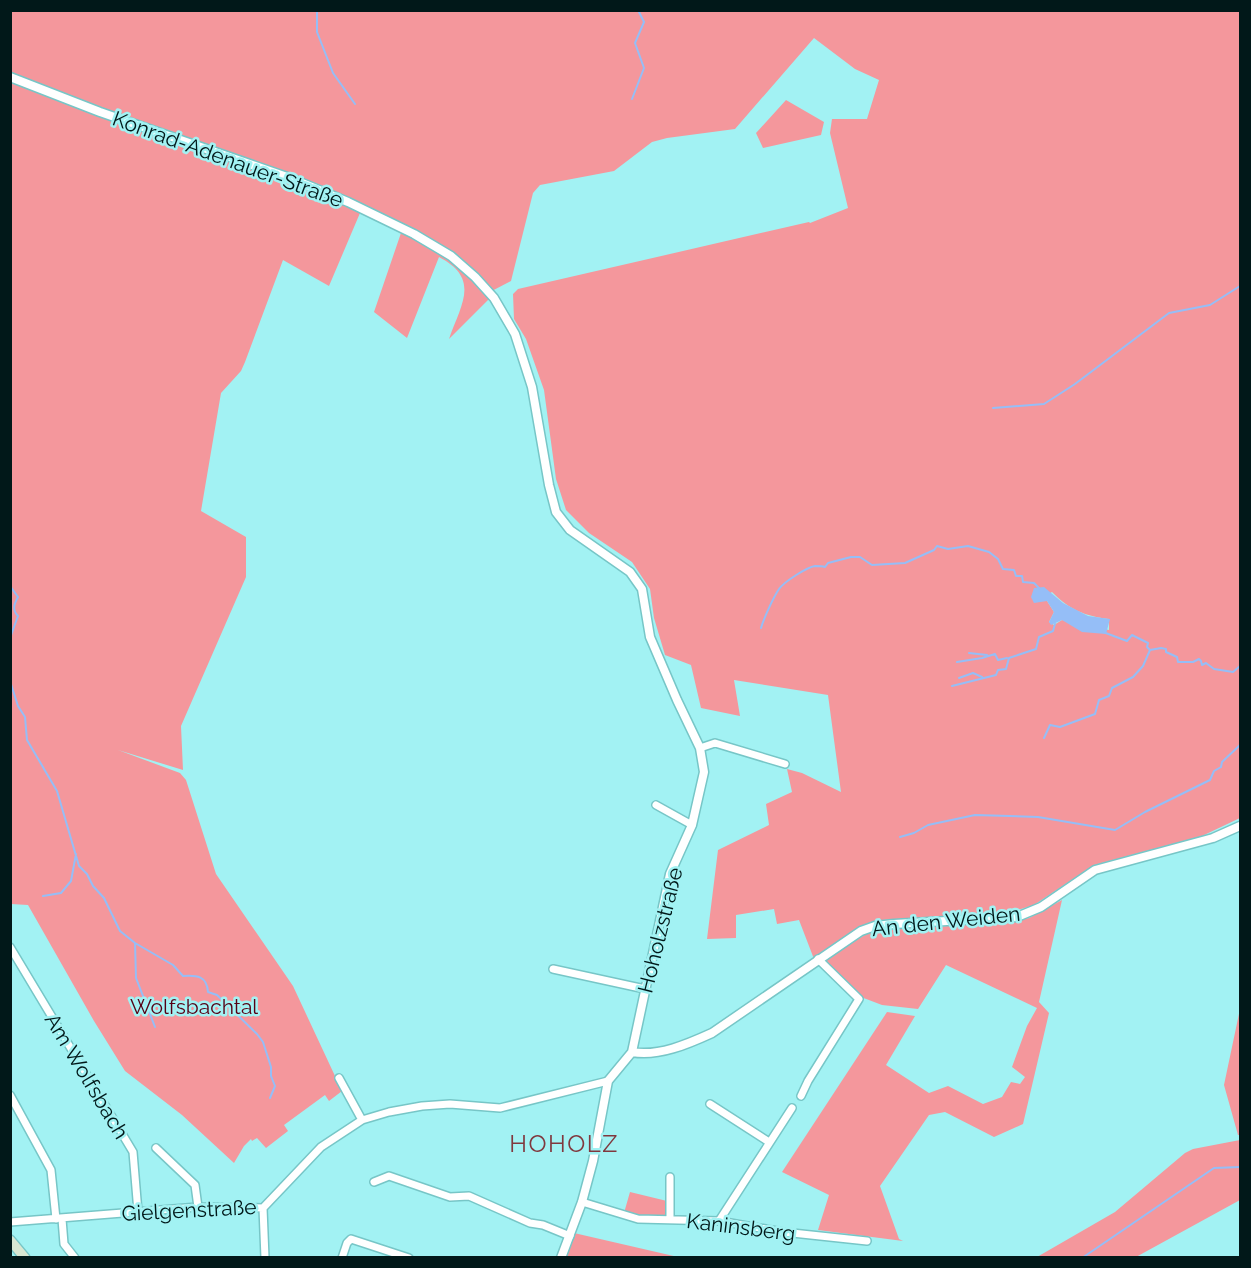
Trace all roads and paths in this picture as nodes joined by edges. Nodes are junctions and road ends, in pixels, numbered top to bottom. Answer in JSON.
{"nodes":[{"id":1,"x":10,"y":77,"type":"edge"},
{"id":2,"x":644,"y":603,"type":"joint"},
{"id":3,"x":700,"y":748,"type":"junction"},
{"id":4,"x":785,"y":764,"type":"dead end"},
{"id":5,"x":656,"y":805,"type":"dead end"},
{"id":6,"x":692,"y":825,"type":"junction"},
{"id":7,"x":1240,"y":826,"type":"edge"},
{"id":8,"x":10,"y":948,"type":"edge"},
{"id":9,"x":819,"y":958,"type":"junction"},
{"id":10,"x":553,"y":969,"type":"dead end"},
{"id":11,"x":645,"y":989,"type":"junction"},
{"id":12,"x":632,"y":1052,"type":"junction"},
{"id":13,"x":339,"y":1078,"type":"dead end"},
{"id":14,"x":608,"y":1081,"type":"junction"},
{"id":15,"x":10,"y":1095,"type":"edge"},
{"id":16,"x":801,"y":1096,"type":"dead end"},
{"id":17,"x":710,"y":1104,"type":"dead end"},
{"id":18,"x":792,"y":1108,"type":"dead end"},
{"id":19,"x":362,"y":1120,"type":"junction"},
{"id":20,"x":769,"y":1142,"type":"junction"},
{"id":21,"x":156,"y":1148,"type":"dead end"},
{"id":22,"x":670,"y":1177,"type":"dead end"},
{"id":23,"x":374,"y":1182,"type":"dead end"},
{"id":24,"x":582,"y":1202,"type":"junction"},
{"id":25,"x":198,"y":1208,"type":"junction"},
{"id":26,"x":263,"y":1208,"type":"junction"},
{"id":27,"x":138,"y":1212,"type":"junction"},
{"id":28,"x":59,"y":1219,"type":"junction"},
{"id":29,"x":670,"y":1220,"type":"junction"},
{"id":30,"x":19,"y":1221,"type":"junction"},
{"id":31,"x":718,"y":1221,"type":"junction"},
{"id":32,"x":10,"y":1222,"type":"edge"},
{"id":33,"x":10,"y":1228,"type":"edge"},
{"id":34,"x":570,"y":1236,"type":"junction"},
{"id":35,"x":11,"y":1240,"type":"edge"},
{"id":36,"x":867,"y":1241,"type":"dead end"},
{"id":37,"x":25,"y":1257,"type":"edge"},
{"id":38,"x":75,"y":1257,"type":"edge"},
{"id":39,"x":265,"y":1257,"type":"edge"},
{"id":40,"x":342,"y":1257,"type":"edge"},
{"id":41,"x":409,"y":1257,"type":"edge"},
{"id":42,"x":561,"y":1257,"type":"edge"}],
"edges":[{"from":1,"to":2,"type":"street","name":"Konrad-Adenauer-Straße"},
{"from":2,"to":3,"type":"street","name":"Hoholzstraße"},
{"from":3,"to":4,"type":"street"},
{"from":3,"to":6,"type":"street","name":"Hoholzstraße"},
{"from":5,"to":6,"type":"street"},
{"from":6,"to":11,"type":"street","name":"Hoholzstraße"},
{"from":7,"to":9,"type":"street","name":"An den Weiden"},
{"from":8,"to":27,"type":"street","name":"Am Wolfsbach"},
{"from":9,"to":12,"type":"street","name":"An den Weiden"},
{"from":9,"to":16,"type":"street"},
{"from":10,"to":11,"type":"street"},
{"from":11,"to":12,"type":"street","name":"Hoholzstraße"},
{"from":12,"to":14,"type":"street","name":"Hoholzstraße"},
{"from":13,"to":19,"type":"street"},
{"from":14,"to":19,"type":"street","name":"Gielgenstraße"},
{"from":14,"to":24,"type":"street","name":"Hoholzstraße"},
{"from":15,"to":28,"type":"street"},
{"from":17,"to":20,"type":"street"},
{"from":18,"to":20,"type":"street"},
{"from":19,"to":26,"type":"street","name":"Gielgenstraße"},
{"from":20,"to":31,"type":"street"},
{"from":21,"to":25,"type":"street"},
{"from":22,"to":29,"type":"street"},
{"from":23,"to":34,"type":"street"},
{"from":24,"to":29,"type":"street","name":"Kaninsberg"},
{"from":24,"to":34,"type":"street","name":"Hoholzstraße"},
{"from":25,"to":26,"type":"street","name":"Gielgenstraße"},
{"from":25,"to":27,"type":"street","name":"Gielgenstraße"},
{"from":26,"to":39,"type":"street"},
{"from":27,"to":28,"type":"street","name":"Gielgenstraße"},
{"from":28,"to":30,"type":"street","name":"Gielgenstraße"},
{"from":28,"to":38,"type":"street"},
{"from":29,"to":31,"type":"street","name":"Kaninsberg"},
{"from":30,"to":32,"type":"street","name":"Gielgenstraße"},
{"from":30,"to":33,"type":"street"},
{"from":31,"to":36,"type":"street","name":"Kaninsberg"},
{"from":34,"to":42,"type":"street","name":"Hoholzstraße"},
{"from":35,"to":37,"type":"main road"},
{"from":40,"to":41,"type":"street"}]}
